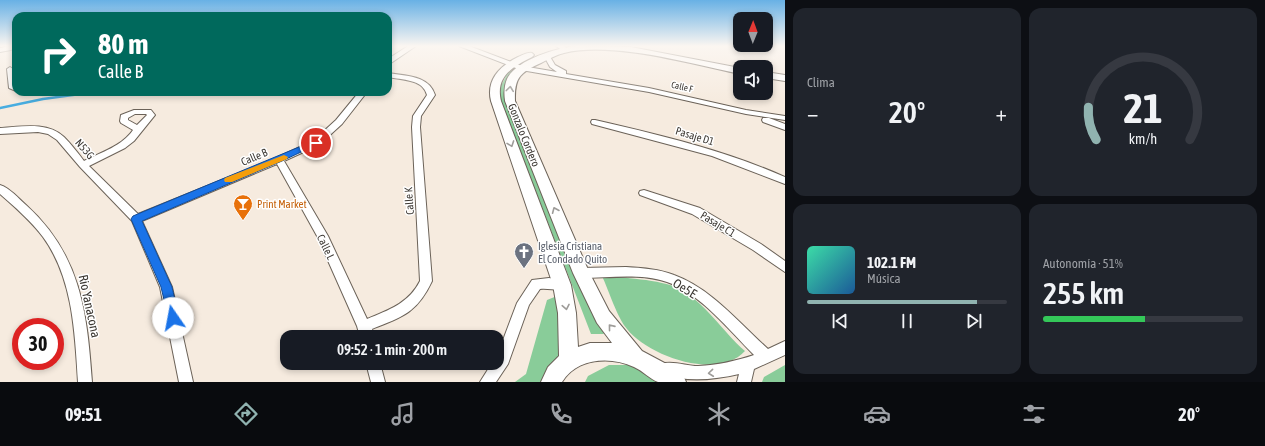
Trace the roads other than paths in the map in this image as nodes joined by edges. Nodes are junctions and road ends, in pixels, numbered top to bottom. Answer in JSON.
{"nodes":[{"id":1,"x":509,"y":64,"type":"edge"},
{"id":2,"x":518,"y":64,"type":"edge"},
{"id":3,"x":553,"y":64,"type":"edge"},
{"id":4,"x":703,"y":64,"type":"edge"},
{"id":5,"x":515,"y":66,"type":"junction"},
{"id":6,"x":12,"y":68,"type":"edge"},
{"id":7,"x":733,"y":70,"type":"edge"},
{"id":8,"x":0,"y":71,"type":"edge"},
{"id":9,"x":773,"y":71,"type":"edge"},
{"id":10,"x":785,"y":73,"type":"edge"},
{"id":11,"x":392,"y":76,"type":"edge"},
{"id":12,"x":773,"y":76,"type":"edge"},
{"id":13,"x":574,"y":78,"type":"junction"},
{"id":14,"x":785,"y":78,"type":"edge"},
{"id":15,"x":359,"y":96,"type":"edge"},
{"id":16,"x":746,"y":112,"type":"junction"},
{"id":17,"x":785,"y":118,"type":"edge"},
{"id":18,"x":595,"y":122,"type":"dead end"},
{"id":19,"x":785,"y":127,"type":"edge"},
{"id":20,"x":138,"y":129,"type":"dead end"},
{"id":21,"x":0,"y":131,"type":"edge"},
{"id":22,"x":279,"y":160,"type":"junction"},
{"id":23,"x":83,"y":165,"type":"junction"},
{"id":24,"x":785,"y":181,"type":"edge"},
{"id":25,"x":0,"y":188,"type":"edge"},
{"id":26,"x":644,"y":193,"type":"dead end"},
{"id":27,"x":136,"y":219,"type":"junction"},
{"id":28,"x":785,"y":267,"type":"edge"},
{"id":29,"x":581,"y":273,"type":"junction"},
{"id":30,"x":562,"y":285,"type":"junction"},
{"id":31,"x":365,"y":330,"type":"edge"},
{"id":32,"x":367,"y":330,"type":"edge"},
{"id":33,"x":785,"y":348,"type":"edge"},
{"id":34,"x":635,"y":357,"type":"junction"},
{"id":35,"x":766,"y":358,"type":"junction"},
{"id":36,"x":568,"y":360,"type":"junction"},
{"id":37,"x":748,"y":365,"type":"junction"},
{"id":38,"x":656,"y":366,"type":"junction"},
{"id":39,"x":375,"y":370,"type":"edge"},
{"id":40,"x":85,"y":382,"type":"edge"},
{"id":41,"x":186,"y":382,"type":"edge"},
{"id":42,"x":378,"y":382,"type":"edge"},
{"id":43,"x":487,"y":382,"type":"edge"},
{"id":44,"x":550,"y":382,"type":"edge"},
{"id":45,"x":676,"y":382,"type":"edge"},
{"id":46,"x":744,"y":382,"type":"edge"}],
"edges":[{"from":1,"to":5,"type":"street","name":"Calle F"},
{"from":2,"to":5,"type":"street","name":"Gonzalo Cordero"},
{"from":3,"to":13,"type":"street","name":"Calle F"},
{"from":4,"to":7,"type":"street","name":"Gonzalo Cordero"},
{"from":5,"to":13,"type":"street","name":"Calle F"},
{"from":29,"to":5,"type":"street","name":"Gonzalo Cordero","one_way":true},
{"from":5,"to":30,"type":"street","name":"Gonzalo Cordero","one_way":true},
{"from":6,"to":8,"type":"street"},
{"from":9,"to":10,"type":"street"},
{"from":11,"to":32,"type":"street","name":"Calle K"},
{"from":12,"to":14,"type":"street"},
{"from":13,"to":16,"type":"street","name":"Calle F"},
{"from":15,"to":22,"type":"street","name":"Calle B"},
{"from":16,"to":17,"type":"street","name":"Calle F"},
{"from":16,"to":19,"type":"street"},
{"from":18,"to":24,"type":"street","name":"Pasaje D1"},
{"from":20,"to":23,"type":"street"},
{"from":21,"to":23,"type":"street","name":"N53G"},
{"from":22,"to":27,"type":"street","name":"Calle B"},
{"from":22,"to":31,"type":"street","name":"Calle L"},
{"from":23,"to":27,"type":"street","name":"N53G"},
{"from":25,"to":40,"type":"street","name":"Rio Yanacona"},
{"from":26,"to":28,"type":"street","name":"Pasaje C1"},
{"from":27,"to":41,"type":"street"},
{"from":34,"to":29,"type":"street","name":"Gonzalo Cordero","one_way":true},
{"from":29,"to":35,"type":"street","name":"Oe5E"},
{"from":30,"to":36,"type":"street","name":"Gonzalo Cordero","one_way":true},
{"from":30,"to":43,"type":"street"},
{"from":33,"to":35,"type":"street"},
{"from":34,"to":36,"type":"street"},
{"from":34,"to":38,"type":"street"},
{"from":35,"to":37,"type":"street"},
{"from":36,"to":44,"type":"street"},
{"from":37,"to":38,"type":"street","one_way":true},
{"from":37,"to":46,"type":"street"},
{"from":38,"to":45,"type":"street"},
{"from":39,"to":42,"type":"street"}]}
